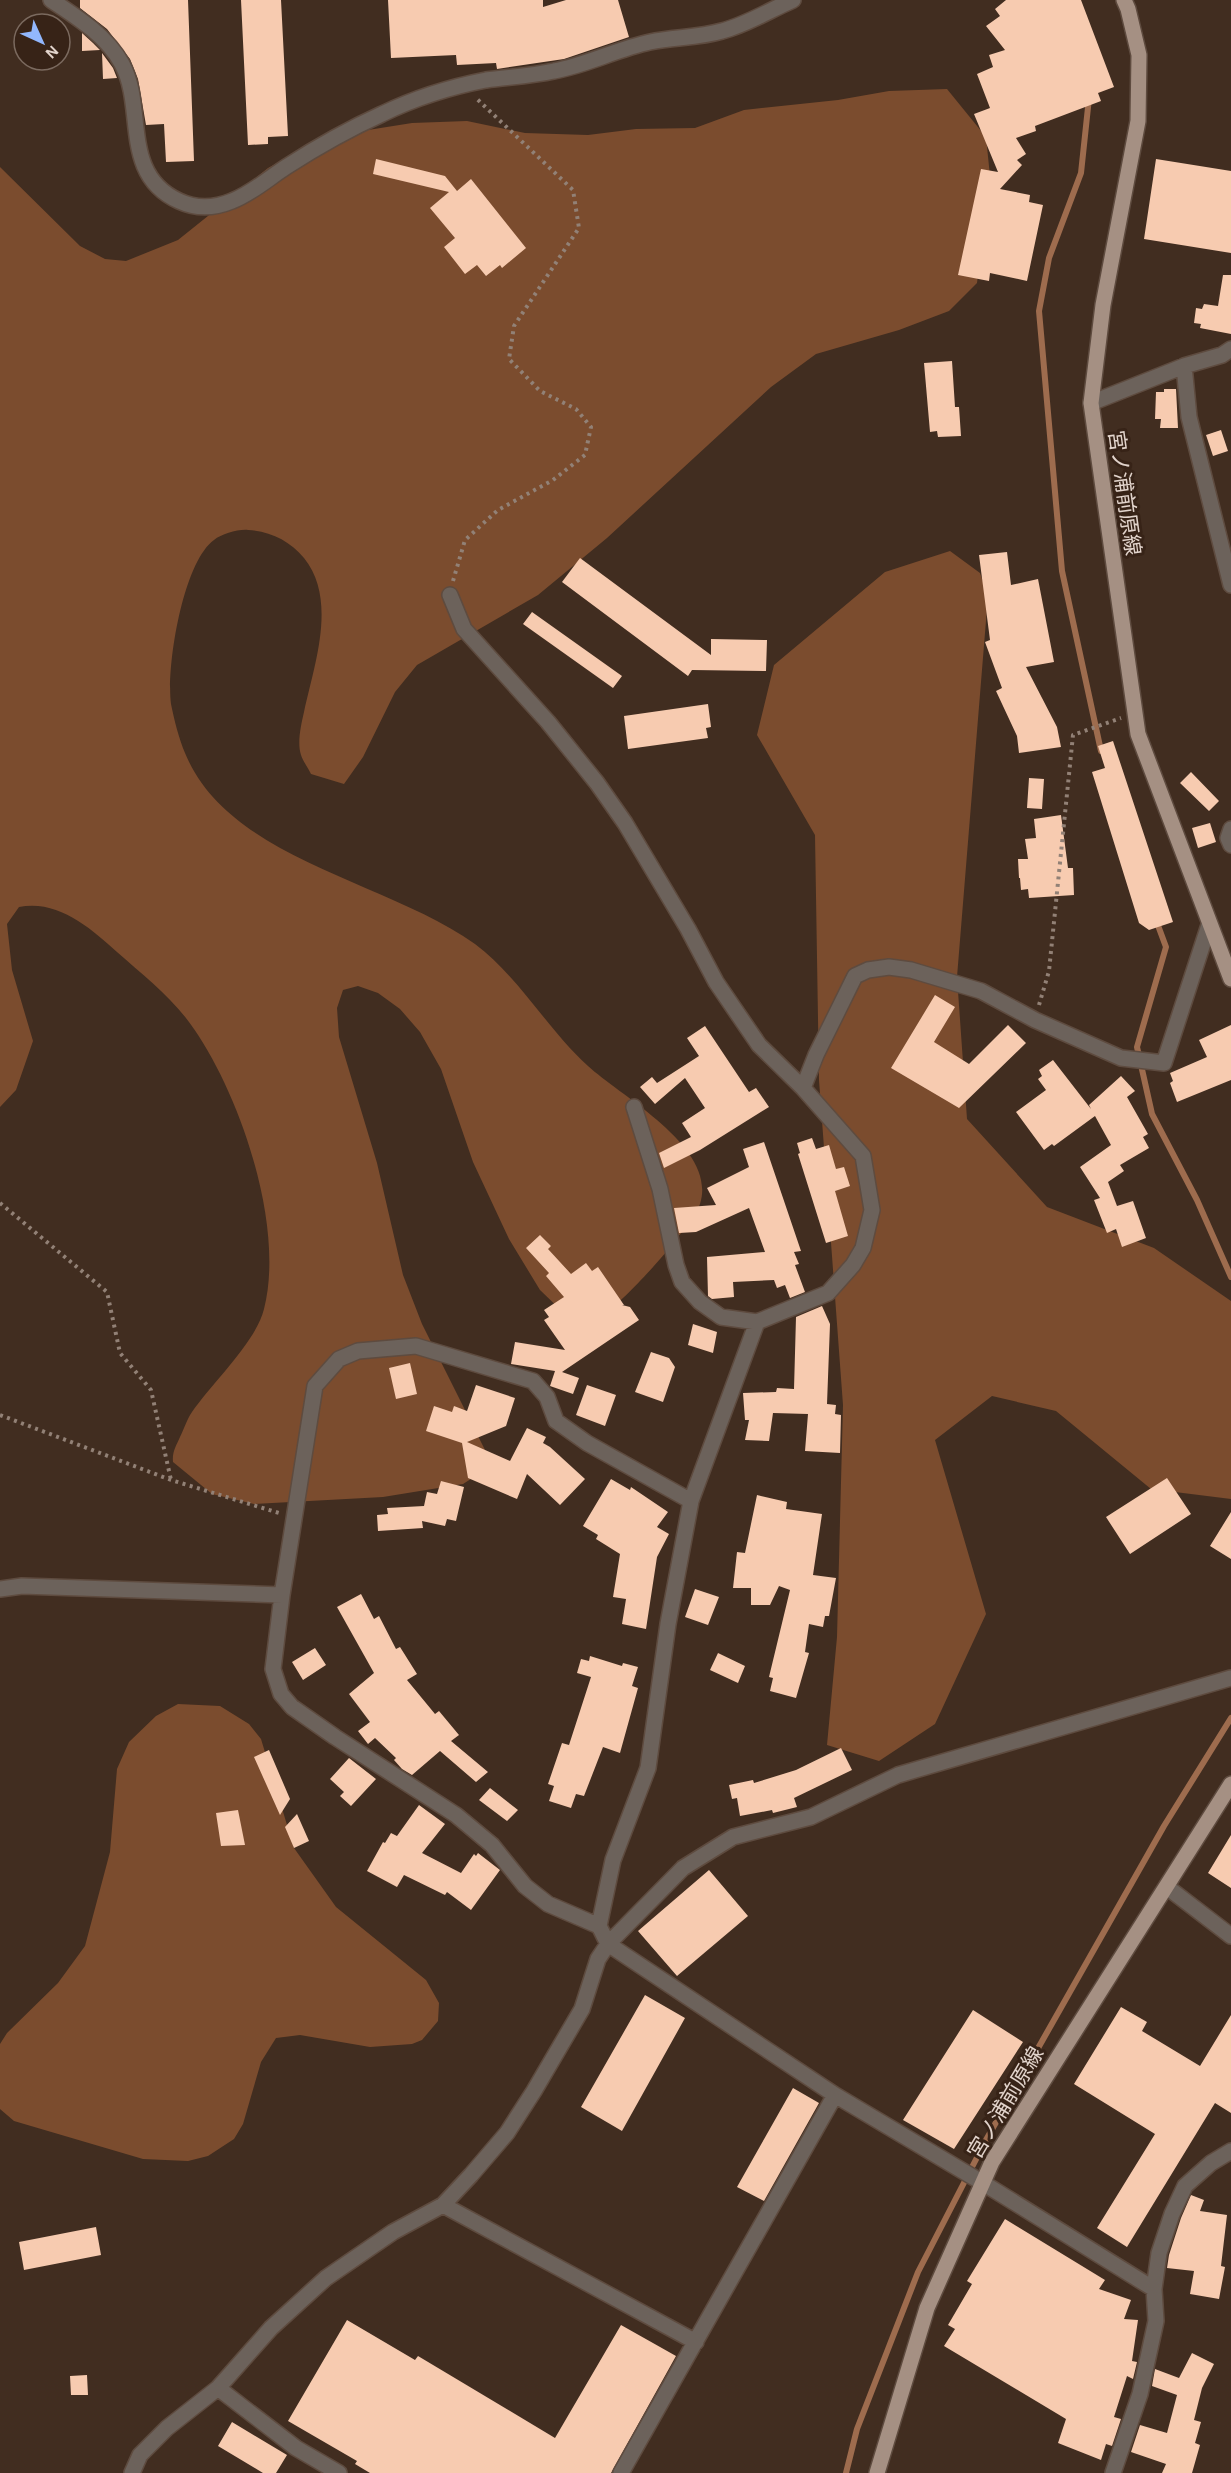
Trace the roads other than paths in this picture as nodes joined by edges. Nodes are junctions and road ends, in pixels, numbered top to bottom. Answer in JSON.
{"nodes":[{"id":1,"x":51,"y":0,"type":"edge"},
{"id":2,"x":793,"y":0,"type":"edge"},
{"id":3,"x":1124,"y":0,"type":"edge"},
{"id":4,"x":1231,"y":349,"type":"edge"},
{"id":5,"x":1184,"y":366,"type":"junction"},
{"id":6,"x":1091,"y":403,"type":"junction"},
{"id":7,"x":1231,"y":585,"type":"edge"},
{"id":8,"x":450,"y":595,"type":"road end"},
{"id":9,"x":1231,"y":829,"type":"edge"},
{"id":10,"x":1231,"y":845,"type":"edge"},
{"id":11,"x":1209,"y":925,"type":"junction"},
{"id":12,"x":1231,"y":980,"type":"edge"},
{"id":13,"x":803,"y":1088,"type":"junction"},
{"id":14,"x":634,"y":1107,"type":"dead end"},
{"id":15,"x":757,"y":1322,"type":"junction"},
{"id":16,"x":691,"y":1501,"type":"junction"},
{"id":17,"x":0,"y":1589,"type":"edge"},
{"id":18,"x":282,"y":1595,"type":"junction"},
{"id":19,"x":1231,"y":1678,"type":"edge"},
{"id":20,"x":1231,"y":1784,"type":"edge"},
{"id":21,"x":1167,"y":1887,"type":"junction"},
{"id":22,"x":599,"y":1926,"type":"junction"},
{"id":23,"x":1231,"y":1936,"type":"edge"},
{"id":24,"x":608,"y":1944,"type":"junction"},
{"id":25,"x":835,"y":2095,"type":"junction"},
{"id":26,"x":1231,"y":2151,"type":"edge"},
{"id":27,"x":983,"y":2183,"type":"junction"},
{"id":28,"x":443,"y":2205,"type":"junction"},
{"id":29,"x":1154,"y":2289,"type":"junction"},
{"id":30,"x":696,"y":2342,"type":"junction"},
{"id":31,"x":218,"y":2388,"type":"junction"},
{"id":32,"x":132,"y":2473,"type":"edge"},
{"id":33,"x":339,"y":2473,"type":"edge"},
{"id":34,"x":621,"y":2473,"type":"edge"},
{"id":35,"x":877,"y":2473,"type":"edge"},
{"id":36,"x":1113,"y":2473,"type":"edge"}],
"edges":[{"from":1,"to":2,"type":"street"},
{"from":3,"to":6,"type":"main road","name":"宮ノ浦前原線"},
{"from":4,"to":5,"type":"street"},
{"from":5,"to":6,"type":"street"},
{"from":5,"to":7,"type":"street"},
{"from":6,"to":11,"type":"main road","name":"宮ノ浦前原線"},
{"from":8,"to":13,"type":"street"},
{"from":9,"to":10,"type":"street"},
{"from":11,"to":12,"type":"main road","name":"宮ノ浦前原線"},
{"from":11,"to":13,"type":"street"},
{"from":13,"to":15,"type":"street"},
{"from":14,"to":15,"type":"street"},
{"from":15,"to":16,"type":"street"},
{"from":16,"to":18,"type":"street"},
{"from":16,"to":22,"type":"street"},
{"from":17,"to":18,"type":"street"},
{"from":18,"to":22,"type":"street"},
{"from":19,"to":24,"type":"street"},
{"from":20,"to":21,"type":"main road","name":"宮ノ浦前原線"},
{"from":21,"to":23,"type":"street"},
{"from":21,"to":27,"type":"main road","name":"宮ノ浦前原線"},
{"from":22,"to":24,"type":"street"},
{"from":24,"to":25,"type":"street"},
{"from":24,"to":28,"type":"street"},
{"from":25,"to":27,"type":"street"},
{"from":25,"to":30,"type":"street"},
{"from":26,"to":29,"type":"street"},
{"from":27,"to":29,"type":"street"},
{"from":27,"to":35,"type":"main road","name":"宮ノ浦前原線"},
{"from":28,"to":30,"type":"street"},
{"from":28,"to":31,"type":"street"},
{"from":29,"to":36,"type":"street"},
{"from":30,"to":34,"type":"street"},
{"from":31,"to":32,"type":"street"},
{"from":31,"to":33,"type":"street"}]}
